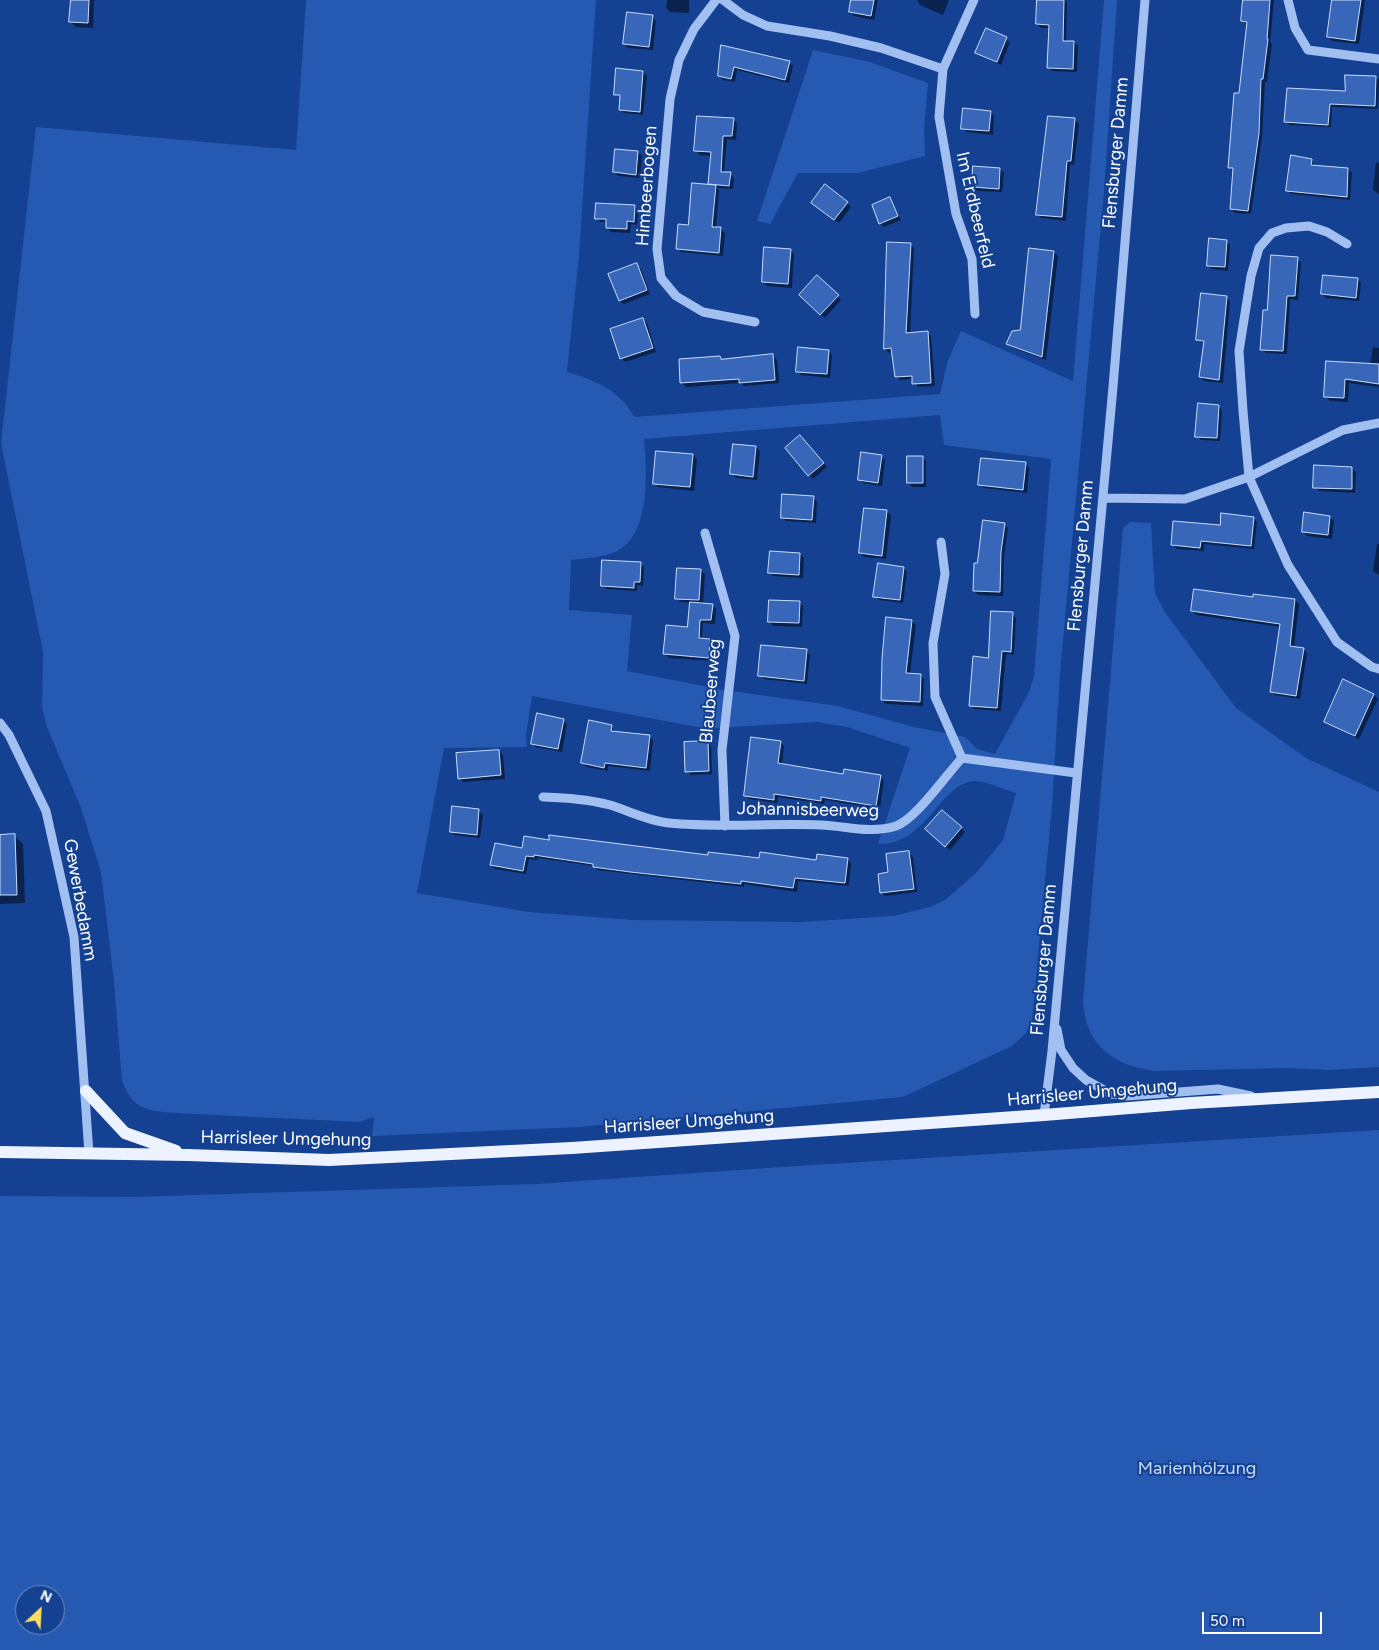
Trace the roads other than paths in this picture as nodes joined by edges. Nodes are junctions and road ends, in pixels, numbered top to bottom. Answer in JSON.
{"nodes":[{"id":1,"x":716,"y":0,"type":"edge"},
{"id":2,"x":722,"y":0,"type":"edge"},
{"id":3,"x":974,"y":0,"type":"edge"},
{"id":4,"x":1145,"y":0,"type":"edge"},
{"id":5,"x":1288,"y":0,"type":"edge"},
{"id":6,"x":1379,"y":59,"type":"edge"},
{"id":7,"x":943,"y":69,"type":"junction"},
{"id":8,"x":1347,"y":244,"type":"dead end"},
{"id":9,"x":975,"y":314,"type":"dead end"},
{"id":10,"x":755,"y":322,"type":"dead end"},
{"id":11,"x":1379,"y":424,"type":"edge"},
{"id":12,"x":1249,"y":477,"type":"junction"},
{"id":13,"x":1102,"y":498,"type":"junction"},
{"id":14,"x":705,"y":533,"type":"dead end"},
{"id":15,"x":941,"y":542,"type":"dead end"},
{"id":16,"x":1379,"y":669,"type":"edge"},
{"id":17,"x":0,"y":723,"type":"edge"},
{"id":18,"x":962,"y":758,"type":"junction"},
{"id":19,"x":1076,"y":773,"type":"junction"},
{"id":20,"x":542,"y":797,"type":"dead end"},
{"id":21,"x":725,"y":826,"type":"junction"},
{"id":22,"x":1055,"y":1017,"type":"junction"},
{"id":23,"x":86,"y":1091,"type":"junction"},
{"id":24,"x":1379,"y":1092,"type":"edge"},
{"id":25,"x":1266,"y":1099,"type":"junction"},
{"id":26,"x":1044,"y":1115,"type":"junction"},
{"id":27,"x":0,"y":1152,"type":"edge"},
{"id":28,"x":89,"y":1154,"type":"junction"},
{"id":29,"x":188,"y":1154,"type":"junction"}],
"edges":[{"from":1,"to":10,"type":"street","name":"Himbeerbogen"},
{"from":2,"to":7,"type":"street"},
{"from":3,"to":7,"type":"street","name":"Im Erdbeerfeld"},
{"from":4,"to":13,"type":"street","name":"Flensburger Damm"},
{"from":5,"to":6,"type":"street"},
{"from":7,"to":9,"type":"street","name":"Im Erdbeerfeld"},
{"from":8,"to":12,"type":"street"},
{"from":11,"to":12,"type":"street"},
{"from":12,"to":13,"type":"street"},
{"from":12,"to":16,"type":"street"},
{"from":13,"to":19,"type":"street","name":"Flensburger Damm"},
{"from":14,"to":21,"type":"street","name":"Blaubeerweg"},
{"from":15,"to":18,"type":"street"},
{"from":17,"to":23,"type":"street","name":"Gewerbedamm"},
{"from":18,"to":19,"type":"street"},
{"from":18,"to":21,"type":"street","name":"Johannisbeerweg"},
{"from":19,"to":22,"type":"street","name":"Flensburger Damm"},
{"from":20,"to":21,"type":"street","name":"Johannisbeerweg"},
{"from":22,"to":25,"type":"street"},
{"from":22,"to":26,"type":"street","name":"Flensburger Damm"},
{"from":23,"to":28,"type":"street","name":"Gewerbedamm"},
{"from":23,"to":29,"type":"main road"},
{"from":24,"to":25,"type":"main road","name":"Harrisleer Umgehung"},
{"from":25,"to":26,"type":"main road","name":"Harrisleer Umgehung"},
{"from":26,"to":29,"type":"main road","name":"Harrisleer Umgehung"},
{"from":27,"to":28,"type":"main road","name":"Harrisleer Umgehung"},
{"from":28,"to":29,"type":"main road","name":"Harrisleer Umgehung"}]}
